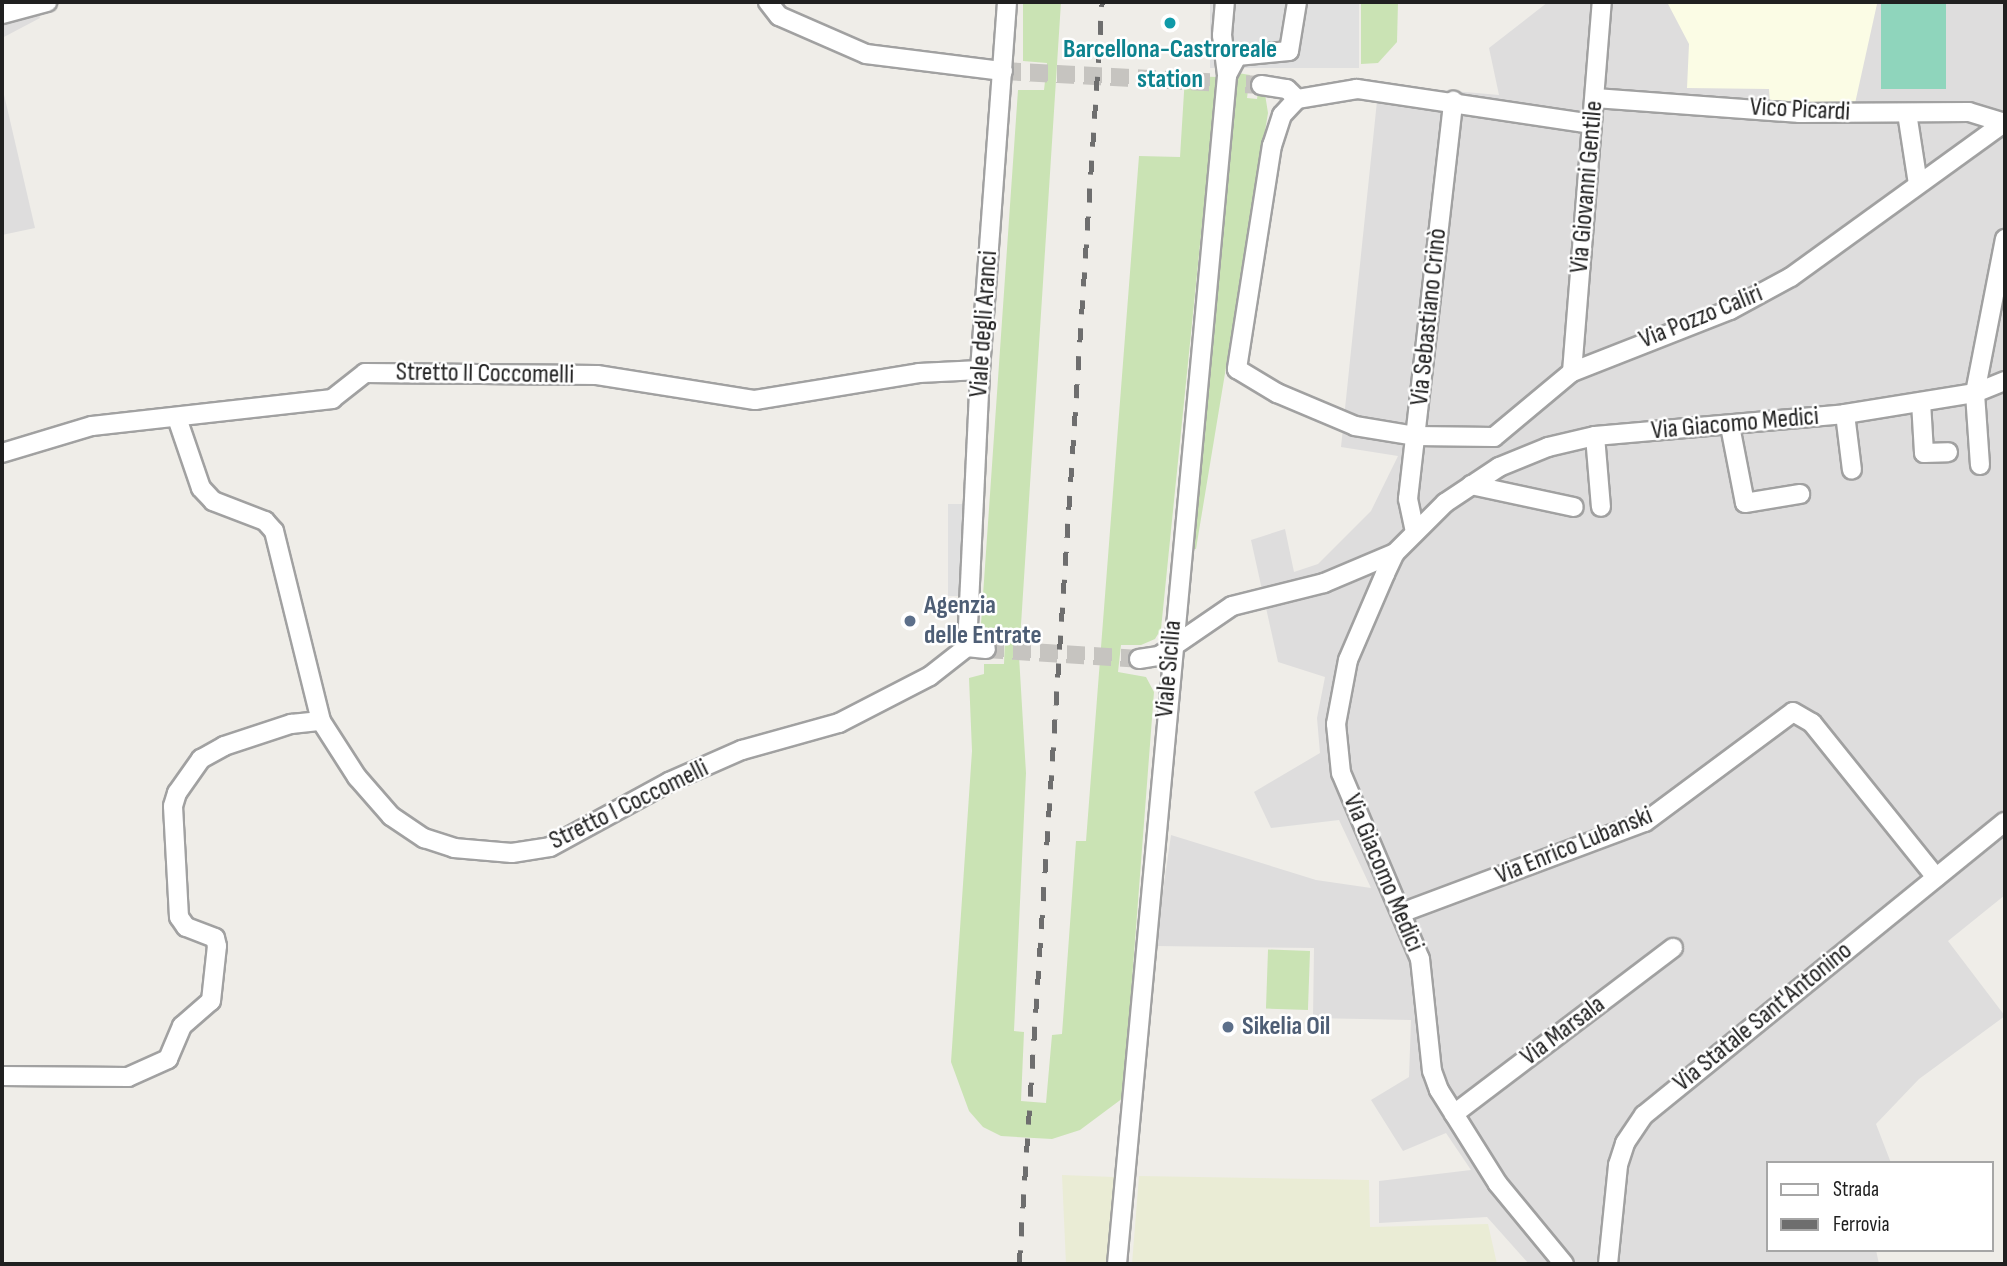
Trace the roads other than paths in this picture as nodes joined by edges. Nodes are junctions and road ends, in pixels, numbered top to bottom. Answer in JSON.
{"nodes":[{"id":1,"x":47,"y":2,"type":"edge"},
{"id":2,"x":768,"y":2,"type":"edge"},
{"id":3,"x":1007,"y":2,"type":"edge"},
{"id":4,"x":1225,"y":2,"type":"edge"},
{"id":5,"x":1297,"y":2,"type":"edge"},
{"id":6,"x":1602,"y":2,"type":"edge"},
{"id":7,"x":2,"y":14,"type":"edge"},
{"id":8,"x":1223,"y":41,"type":"junction"},
{"id":9,"x":1241,"y":55,"type":"junction"},
{"id":10,"x":1003,"y":71,"type":"junction"},
{"id":11,"x":1227,"y":75,"type":"junction"},
{"id":12,"x":1261,"y":85,"type":"tunnel mouth"},
{"id":13,"x":1595,"y":98,"type":"junction"},
{"id":14,"x":1297,"y":99,"type":"junction"},
{"id":15,"x":1453,"y":101,"type":"junction"},
{"id":16,"x":1907,"y":113,"type":"junction"},
{"id":17,"x":2005,"y":122,"type":"edge"},
{"id":18,"x":1592,"y":124,"type":"junction"},
{"id":19,"x":1919,"y":184,"type":"junction"},
{"id":20,"x":2005,"y":239,"type":"edge"},
{"id":21,"x":980,"y":370,"type":"junction"},
{"id":22,"x":1572,"y":372,"type":"junction"},
{"id":23,"x":2005,"y":382,"type":"edge"},
{"id":24,"x":1975,"y":393,"type":"junction"},
{"id":25,"x":2005,"y":396,"type":"edge"},
{"id":26,"x":1921,"y":402,"type":"junction"},
{"id":27,"x":1845,"y":414,"type":"junction"},
{"id":28,"x":177,"y":418,"type":"junction"},
{"id":29,"x":1730,"y":426,"type":"junction"},
{"id":30,"x":1416,"y":436,"type":"junction"},
{"id":31,"x":1595,"y":436,"type":"junction"},
{"id":32,"x":1494,"y":437,"type":"junction"},
{"id":33,"x":1948,"y":452,"type":"dead end"},
{"id":34,"x":2,"y":453,"type":"edge"},
{"id":35,"x":1505,"y":464,"type":"junction"},
{"id":36,"x":1980,"y":465,"type":"dead end"},
{"id":37,"x":1852,"y":471,"type":"dead end"},
{"id":38,"x":1471,"y":485,"type":"junction"},
{"id":39,"x":1800,"y":495,"type":"dead end"},
{"id":40,"x":1601,"y":506,"type":"dead end"},
{"id":41,"x":1574,"y":507,"type":"dead end"},
{"id":42,"x":1415,"y":532,"type":"junction"},
{"id":43,"x":1395,"y":553,"type":"junction"},
{"id":44,"x":967,"y":647,"type":"junction"},
{"id":45,"x":1171,"y":647,"type":"junction"},
{"id":46,"x":986,"y":649,"type":"tunnel mouth"},
{"id":47,"x":1139,"y":659,"type":"tunnel mouth"},
{"id":48,"x":321,"y":721,"type":"junction"},
{"id":49,"x":2005,"y":822,"type":"edge"},
{"id":50,"x":1936,"y":877,"type":"junction"},
{"id":51,"x":1401,"y":913,"type":"junction"},
{"id":52,"x":1673,"y":948,"type":"dead end"},
{"id":53,"x":2,"y":1076,"type":"edge"},
{"id":54,"x":1454,"y":1114,"type":"junction"},
{"id":55,"x":1117,"y":1264,"type":"edge"},
{"id":56,"x":1564,"y":1264,"type":"edge"},
{"id":57,"x":1608,"y":1264,"type":"edge"}],
"edges":[{"from":1,"to":7,"type":"street"},
{"from":2,"to":10,"type":"street"},
{"from":3,"to":10,"type":"street","name":"Viale degli Aranci"},
{"from":4,"to":8,"type":"street","name":"Viale Sicilia"},
{"from":5,"to":9,"type":"street"},
{"from":6,"to":13,"type":"street","name":"Via Giovanni Gentile"},
{"from":8,"to":9,"type":"street"},
{"from":8,"to":11,"type":"street","name":"Viale Sicilia"},
{"from":9,"to":11,"type":"street","name":"Viale Sicilia"},
{"from":10,"to":21,"type":"street","name":"Viale degli Aranci"},
{"from":11,"to":45,"type":"street","name":"Viale Sicilia"},
{"from":12,"to":14,"type":"street"},
{"from":13,"to":16,"type":"street","name":"Vico Picardi"},
{"from":13,"to":18,"type":"street","name":"Via Giovanni Gentile"},
{"from":14,"to":15,"type":"street"},
{"from":14,"to":30,"type":"street"},
{"from":15,"to":18,"type":"street"},
{"from":15,"to":30,"type":"street","name":"Via Sebastiano Crinò"},
{"from":16,"to":17,"type":"street","name":"Vico Picardi"},
{"from":16,"to":19,"type":"street"},
{"from":17,"to":19,"type":"street","name":"Via Pozzo Caliri"},
{"from":18,"to":22,"type":"street","name":"Via Giovanni Gentile"},
{"from":19,"to":22,"type":"street","name":"Via Pozzo Caliri"},
{"from":20,"to":24,"type":"street"},
{"from":21,"to":28,"type":"street","name":"Stretto II Coccomelli"},
{"from":21,"to":44,"type":"street","name":"Viale degli Aranci"},
{"from":22,"to":32,"type":"street","name":"Via Pozzo Caliri"},
{"from":23,"to":24,"type":"street","name":"Via Giacomo Medici"},
{"from":24,"to":25,"type":"street"},
{"from":24,"to":26,"type":"street","name":"Via Giacomo Medici"},
{"from":24,"to":36,"type":"street"},
{"from":26,"to":27,"type":"street","name":"Via Giacomo Medici"},
{"from":26,"to":33,"type":"street"},
{"from":27,"to":29,"type":"street","name":"Via Giacomo Medici"},
{"from":27,"to":37,"type":"street"},
{"from":28,"to":34,"type":"street","name":"Stretto II Coccomelli"},
{"from":28,"to":48,"type":"street","name":"Stretto I Coccomelli"},
{"from":29,"to":31,"type":"street","name":"Via Giacomo Medici"},
{"from":29,"to":39,"type":"street"},
{"from":30,"to":32,"type":"street"},
{"from":30,"to":42,"type":"street","name":"Via Sebastiano Crinò"},
{"from":31,"to":35,"type":"street","name":"Via Giacomo Medici"},
{"from":31,"to":40,"type":"street"},
{"from":32,"to":35,"type":"street"},
{"from":35,"to":38,"type":"street","name":"Via Giacomo Medici"},
{"from":38,"to":41,"type":"street"},
{"from":38,"to":42,"type":"street","name":"Via Giacomo Medici"},
{"from":42,"to":43,"type":"street","name":"Via Giacomo Medici"},
{"from":43,"to":45,"type":"street"},
{"from":43,"to":51,"type":"street","name":"Via Giacomo Medici"},
{"from":44,"to":46,"type":"street"},
{"from":44,"to":48,"type":"street","name":"Stretto I Coccomelli"},
{"from":45,"to":47,"type":"street"},
{"from":45,"to":55,"type":"street","name":"Viale Sicilia"},
{"from":48,"to":53,"type":"street"},
{"from":49,"to":50,"type":"street","name":"Via Statale Sant'Antonino"},
{"from":50,"to":51,"type":"street","name":"Via Enrico Lubanski"},
{"from":50,"to":57,"type":"street","name":"Via Statale Sant'Antonino"},
{"from":51,"to":54,"type":"street","name":"Via Giacomo Medici"},
{"from":52,"to":54,"type":"street","name":"Via Marsala"},
{"from":54,"to":56,"type":"street","name":"Via Giacomo Medici"}]}
